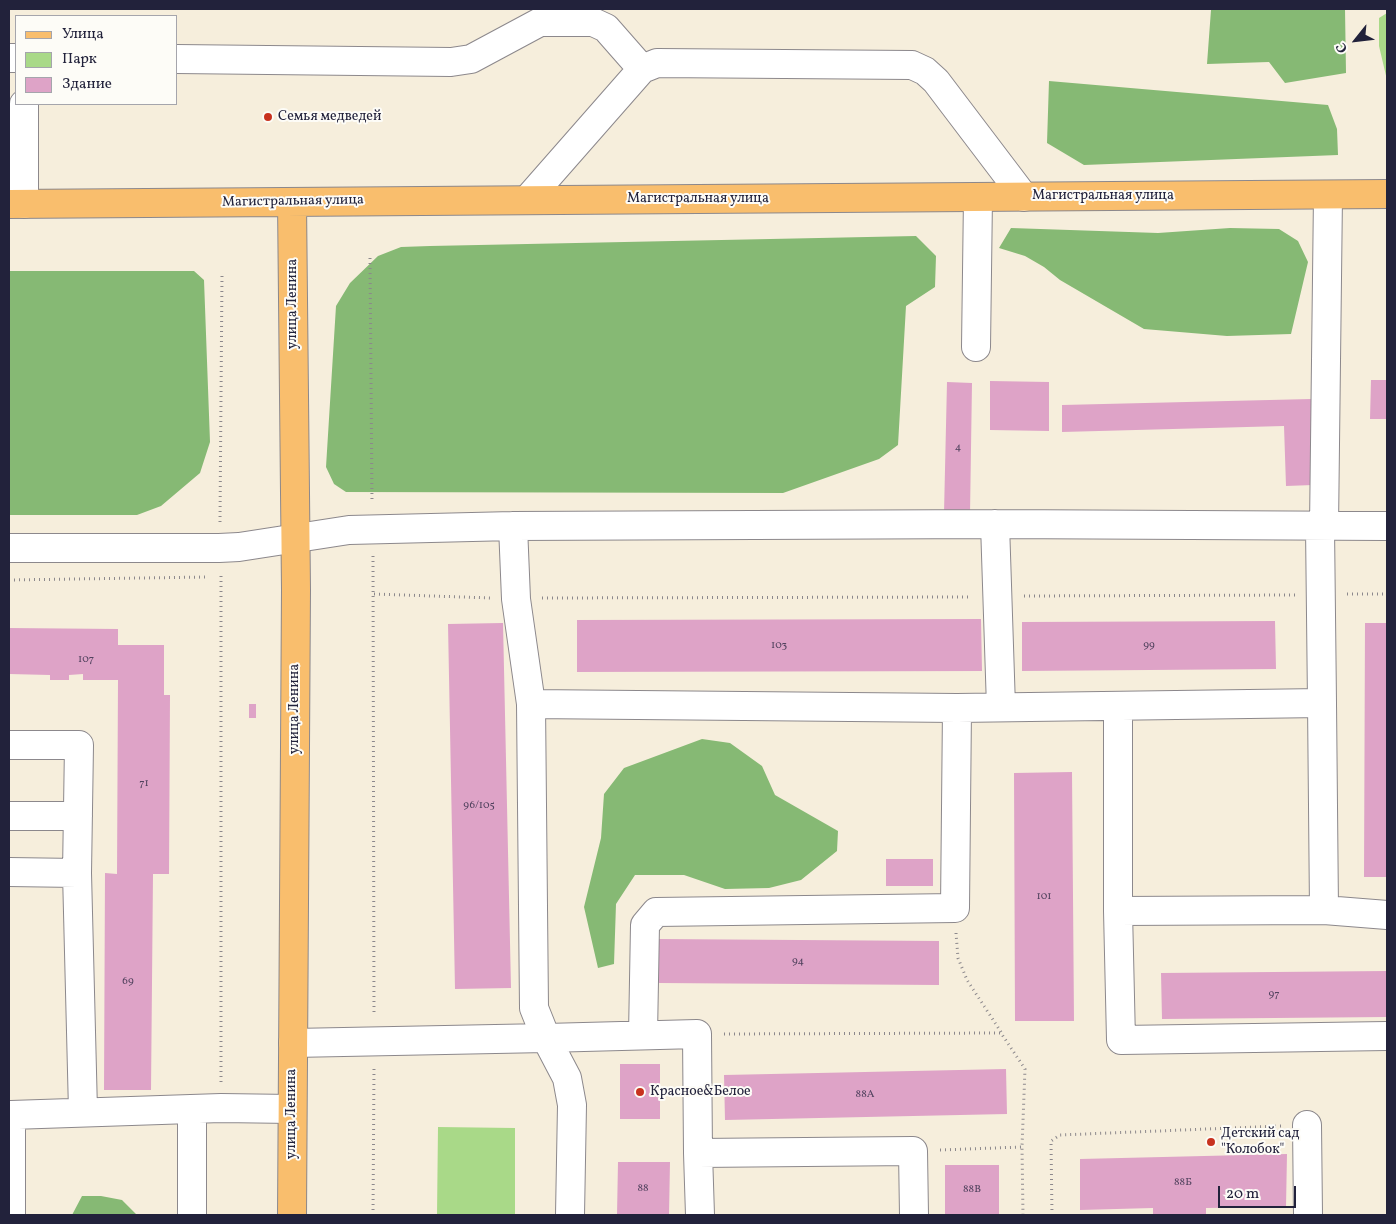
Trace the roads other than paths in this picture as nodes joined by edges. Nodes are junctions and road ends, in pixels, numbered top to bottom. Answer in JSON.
{"nodes":[{"id":1,"x":178,"y":60,"type":"edge"},
{"id":2,"x":642,"y":69,"type":"junction"},
{"id":3,"x":24,"y":105,"type":"edge"},
{"id":4,"x":1387,"y":194,"type":"edge"},
{"id":5,"x":1328,"y":195,"type":"junction"},
{"id":6,"x":1024,"y":197,"type":"junction"},
{"id":7,"x":978,"y":198,"type":"junction"},
{"id":8,"x":527,"y":200,"type":"junction"},
{"id":9,"x":292,"y":202,"type":"junction"},
{"id":10,"x":16,"y":204,"type":"edge"},
{"id":11,"x":976,"y":347,"type":"dead end"},
{"id":12,"x":995,"y":524,"type":"junction"},
{"id":13,"x":512,"y":526,"type":"junction"},
{"id":14,"x":1387,"y":526,"type":"edge"},
{"id":15,"x":1322,"y":527,"type":"junction"},
{"id":16,"x":295,"y":538,"type":"junction"},
{"id":17,"x":9,"y":548,"type":"edge"},
{"id":18,"x":1322,"y":703,"type":"junction"},
{"id":19,"x":531,"y":704,"type":"junction"},
{"id":20,"x":1001,"y":707,"type":"junction"},
{"id":21,"x":957,"y":708,"type":"junction"},
{"id":22,"x":1118,"y":708,"type":"junction"},
{"id":23,"x":9,"y":745,"type":"edge"},
{"id":24,"x":9,"y":816,"type":"edge"},
{"id":25,"x":78,"y":816,"type":"junction"},
{"id":26,"x":9,"y":872,"type":"edge"},
{"id":27,"x":77,"y":873,"type":"junction"},
{"id":28,"x":1324,"y":910,"type":"junction"},
{"id":29,"x":1118,"y":911,"type":"junction"},
{"id":30,"x":1387,"y":915,"type":"edge"},
{"id":31,"x":643,"y":1035,"type":"junction"},
{"id":32,"x":1387,"y":1036,"type":"edge"},
{"id":33,"x":546,"y":1038,"type":"junction"},
{"id":34,"x":293,"y":1043,"type":"junction"},
{"id":35,"x":192,"y":1109,"type":"junction"},
{"id":36,"x":292,"y":1109,"type":"junction"},
{"id":37,"x":83,"y":1111,"type":"junction"},
{"id":38,"x":1307,"y":1126,"type":"road end"},
{"id":39,"x":698,"y":1153,"type":"junction"},
{"id":40,"x":11,"y":1215,"type":"edge"},
{"id":41,"x":192,"y":1215,"type":"edge"},
{"id":42,"x":292,"y":1215,"type":"edge"},
{"id":43,"x":570,"y":1215,"type":"edge"},
{"id":44,"x":700,"y":1215,"type":"edge"},
{"id":45,"x":914,"y":1215,"type":"edge"},
{"id":46,"x":1308,"y":1215,"type":"edge"}],
"edges":[{"from":1,"to":2,"type":"street"},
{"from":2,"to":6,"type":"street"},
{"from":2,"to":8,"type":"street"},
{"from":3,"to":10,"type":"street"},
{"from":4,"to":5,"type":"main road","name":"Магистральная улица"},
{"from":5,"to":6,"type":"main road","name":"Магистральная улица"},
{"from":5,"to":15,"type":"street"},
{"from":6,"to":7,"type":"main road","name":"Магистральная улица"},
{"from":7,"to":8,"type":"main road","name":"Магистральная улица"},
{"from":7,"to":11,"type":"street"},
{"from":8,"to":9,"type":"main road","name":"Магистральная улица"},
{"from":9,"to":10,"type":"main road","name":"Магистральная улица"},
{"from":9,"to":16,"type":"main road","name":"улица Ленина"},
{"from":12,"to":13,"type":"street"},
{"from":12,"to":15,"type":"street"},
{"from":12,"to":20,"type":"street"},
{"from":13,"to":16,"type":"street"},
{"from":13,"to":19,"type":"street"},
{"from":14,"to":15,"type":"street"},
{"from":15,"to":18,"type":"street"},
{"from":16,"to":17,"type":"street"},
{"from":16,"to":34,"type":"main road","name":"улица Ленина"},
{"from":18,"to":22,"type":"street"},
{"from":18,"to":28,"type":"street"},
{"from":19,"to":21,"type":"street"},
{"from":19,"to":33,"type":"street"},
{"from":20,"to":21,"type":"street"},
{"from":20,"to":22,"type":"street"},
{"from":21,"to":31,"type":"street"},
{"from":22,"to":29,"type":"street"},
{"from":23,"to":25,"type":"street"},
{"from":24,"to":25,"type":"street"},
{"from":25,"to":27,"type":"street"},
{"from":26,"to":27,"type":"street"},
{"from":27,"to":37,"type":"street"},
{"from":28,"to":29,"type":"street"},
{"from":28,"to":30,"type":"street"},
{"from":29,"to":32,"type":"street"},
{"from":31,"to":33,"type":"street"},
{"from":31,"to":39,"type":"street"},
{"from":33,"to":34,"type":"street"},
{"from":33,"to":43,"type":"street"},
{"from":34,"to":36,"type":"main road","name":"улица Ленина"},
{"from":35,"to":36,"type":"street"},
{"from":35,"to":37,"type":"street"},
{"from":35,"to":41,"type":"street"},
{"from":36,"to":42,"type":"main road","name":"улица Ленина"},
{"from":37,"to":40,"type":"street"},
{"from":38,"to":46,"type":"street"},
{"from":39,"to":44,"type":"street"},
{"from":39,"to":45,"type":"street"}]}
